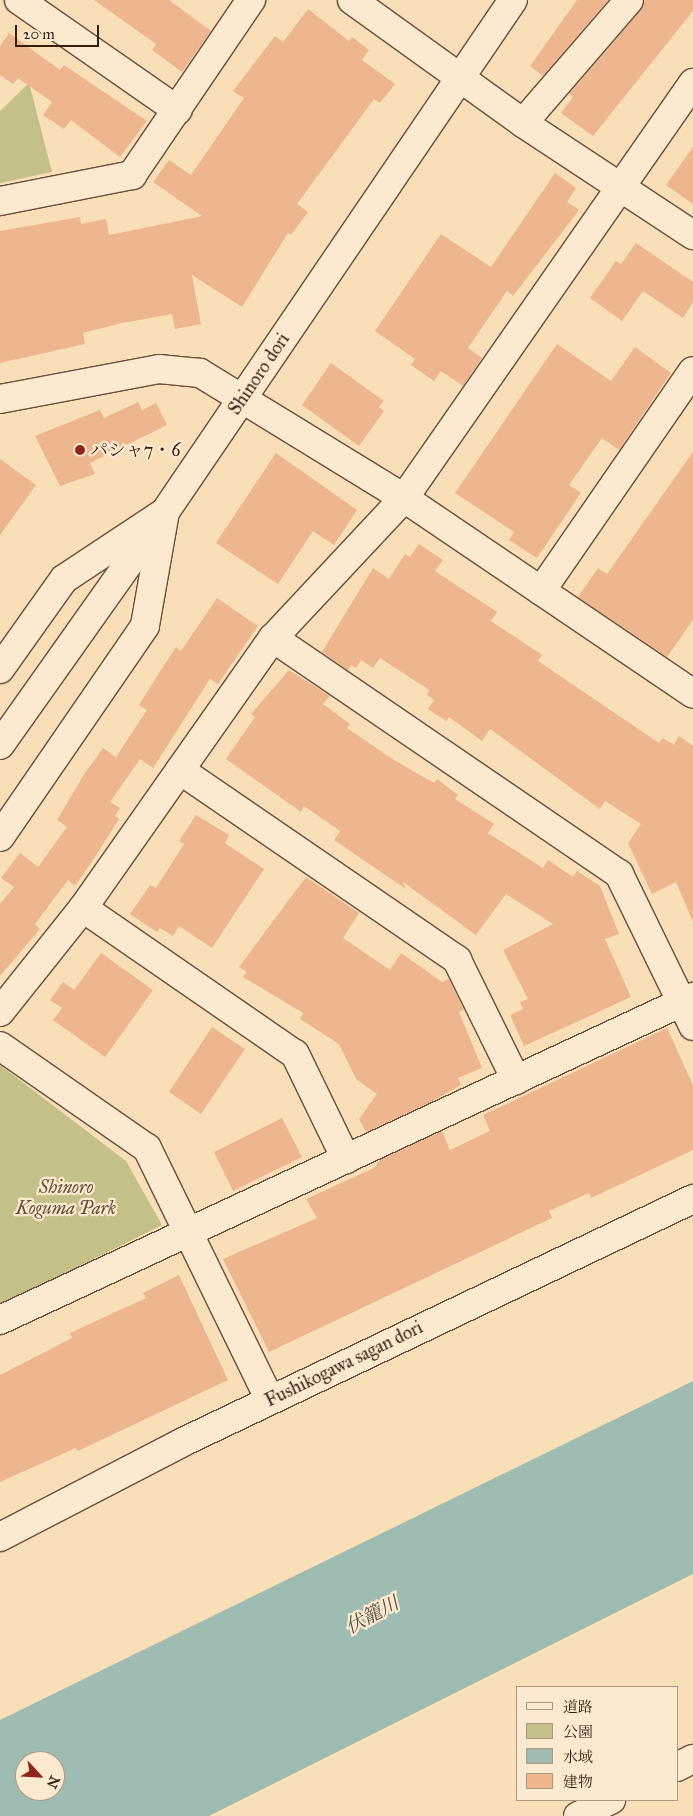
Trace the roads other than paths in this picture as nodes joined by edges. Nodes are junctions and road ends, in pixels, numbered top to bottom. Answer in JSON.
{"nodes":[{"id":1,"x":19,"y":0,"type":"edge"},
{"id":2,"x":251,"y":0,"type":"edge"},
{"id":3,"x":352,"y":0,"type":"edge"},
{"id":4,"x":513,"y":0,"type":"edge"},
{"id":5,"x":629,"y":0,"type":"edge"},
{"id":6,"x":459,"y":79,"type":"junction"},
{"id":7,"x":693,"y":83,"type":"edge"},
{"id":8,"x":177,"y":110,"type":"junction"},
{"id":9,"x":523,"y":123,"type":"junction"},
{"id":10,"x":622,"y":186,"type":"junction"},
{"id":11,"x":0,"y":201,"type":"edge"},
{"id":12,"x":693,"y":235,"type":"edge"},
{"id":13,"x":693,"y":371,"type":"edge"},
{"id":14,"x":244,"y":396,"type":"junction"},
{"id":15,"x":0,"y":399,"type":"edge"},
{"id":16,"x":404,"y":498,"type":"junction"},
{"id":17,"x":165,"y":512,"type":"junction"},
{"id":18,"x":541,"y":591,"type":"junction"},
{"id":19,"x":273,"y":638,"type":"junction"},
{"id":20,"x":0,"y":669,"type":"edge"},
{"id":21,"x":691,"y":689,"type":"edge"},
{"id":22,"x":0,"y":745,"type":"edge"},
{"id":23,"x":180,"y":770,"type":"junction"},
{"id":24,"x":0,"y":837,"type":"edge"},
{"id":25,"x":83,"y":908,"type":"junction"},
{"id":26,"x":689,"y":1009,"type":"edge"},
{"id":27,"x":0,"y":1012,"type":"edge"},
{"id":28,"x":0,"y":1046,"type":"edge"},
{"id":29,"x":516,"y":1080,"type":"junction"},
{"id":30,"x":346,"y":1159,"type":"junction"},
{"id":31,"x":693,"y":1199,"type":"edge"},
{"id":32,"x":190,"y":1232,"type":"junction"},
{"id":33,"x":0,"y":1320,"type":"edge"},
{"id":34,"x":270,"y":1400,"type":"junction"},
{"id":35,"x":0,"y":1538,"type":"edge"},
{"id":36,"x":693,"y":1759,"type":"edge"},
{"id":37,"x":678,"y":1766,"type":"edge"},
{"id":38,"x":608,"y":1801,"type":"edge"},
{"id":39,"x":578,"y":1816,"type":"edge"}],
"edges":[{"from":1,"to":8,"type":"street"},
{"from":2,"to":8,"type":"street"},
{"from":3,"to":6,"type":"street"},
{"from":4,"to":6,"type":"street","name":"Shinoro dori"},
{"from":5,"to":9,"type":"street"},
{"from":6,"to":9,"type":"street"},
{"from":6,"to":14,"type":"street","name":"Shinoro dori"},
{"from":7,"to":10,"type":"street"},
{"from":8,"to":11,"type":"street"},
{"from":9,"to":10,"type":"street"},
{"from":10,"to":12,"type":"street"},
{"from":10,"to":16,"type":"street"},
{"from":13,"to":18,"type":"street"},
{"from":14,"to":15,"type":"street"},
{"from":14,"to":16,"type":"street"},
{"from":14,"to":17,"type":"street","name":"Shinoro dori"},
{"from":16,"to":18,"type":"street"},
{"from":16,"to":19,"type":"street"},
{"from":17,"to":20,"type":"street"},
{"from":17,"to":22,"type":"street","name":"Shinoro dori"},
{"from":17,"to":24,"type":"street"},
{"from":18,"to":21,"type":"street"},
{"from":19,"to":23,"type":"street"},
{"from":19,"to":26,"type":"street"},
{"from":23,"to":25,"type":"street"},
{"from":23,"to":29,"type":"street"},
{"from":25,"to":27,"type":"street"},
{"from":25,"to":30,"type":"street"},
{"from":26,"to":29,"type":"street"},
{"from":28,"to":32,"type":"street"},
{"from":29,"to":30,"type":"street"},
{"from":30,"to":32,"type":"street"},
{"from":31,"to":34,"type":"street","name":"Fushikogawa sagan dori"},
{"from":32,"to":33,"type":"street"},
{"from":32,"to":34,"type":"street"},
{"from":34,"to":35,"type":"street","name":"Fushikogawa sagan dori"},
{"from":36,"to":37,"type":"street"},
{"from":38,"to":39,"type":"street"}]}
